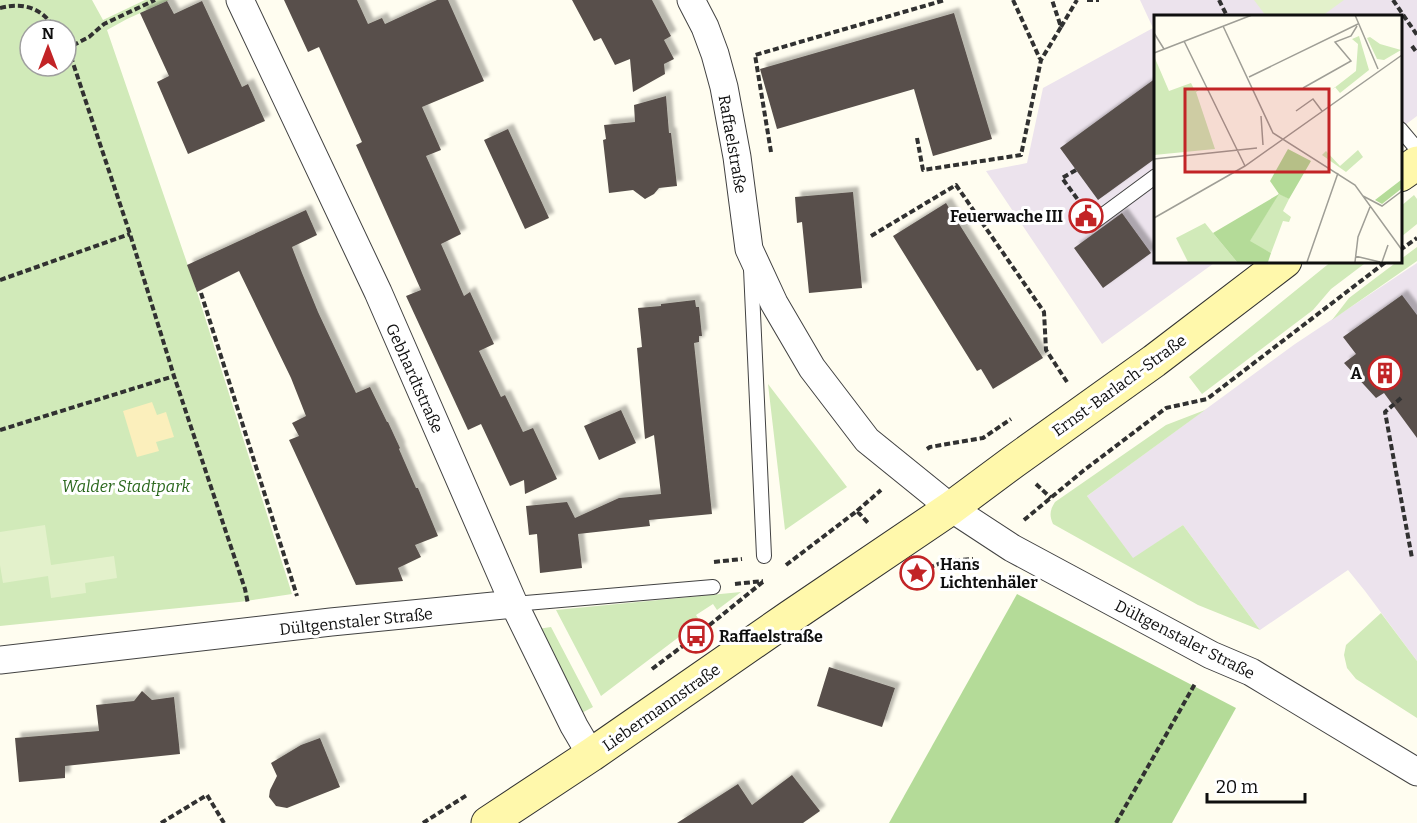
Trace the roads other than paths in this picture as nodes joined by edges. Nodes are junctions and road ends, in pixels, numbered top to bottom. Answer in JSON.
{"nodes":[{"id":1,"x":240,"y":0,"type":"edge"},
{"id":2,"x":691,"y":0,"type":"edge"},
{"id":3,"x":1402,"y":130,"type":"edge"},
{"id":4,"x":1417,"y":149,"type":"edge"},
{"id":5,"x":1417,"y":163,"type":"edge"},
{"id":6,"x":1402,"y":174,"type":"edge"},
{"id":7,"x":1154,"y":177,"type":"edge"},
{"id":8,"x":1095,"y":221,"type":"road end"},
{"id":9,"x":749,"y":249,"type":"junction"},
{"id":10,"x":1284,"y":262,"type":"edge"},
{"id":11,"x":951,"y":508,"type":"junction"},
{"id":12,"x":764,"y":556,"type":"road end"},
{"id":13,"x":713,"y":587,"type":"road end"},
{"id":14,"x":514,"y":604,"type":"junction"},
{"id":15,"x":0,"y":660,"type":"edge"},
{"id":16,"x":591,"y":755,"type":"junction"},
{"id":17,"x":1417,"y":772,"type":"edge"},
{"id":18,"x":488,"y":823,"type":"edge"}],
"edges":[{"from":1,"to":14,"type":"street","name":"Gebhardtstraße"},
{"from":2,"to":9,"type":"street","name":"Raffaelstraße"},
{"from":3,"to":4,"type":"lane"},
{"from":5,"to":6,"type":"main road"},
{"from":7,"to":8,"type":"lane"},
{"from":9,"to":11,"type":"street","name":"Raffaelstraße"},
{"from":9,"to":12,"type":"lane"},
{"from":10,"to":11,"type":"main road","name":"Ernst-Barlach-Straße"},
{"from":11,"to":16,"type":"main road","name":"Liebermannstraße"},
{"from":11,"to":17,"type":"street","name":"Dültgenstaler Straße"},
{"from":13,"to":14,"type":"lane","name":"Dültgenstaler Straße"},
{"from":14,"to":15,"type":"street","name":"Dültgenstaler Straße"},
{"from":14,"to":16,"type":"street","name":"Gebhardtstraße"},
{"from":16,"to":18,"type":"main road","name":"Liebermannstraße"}]}
